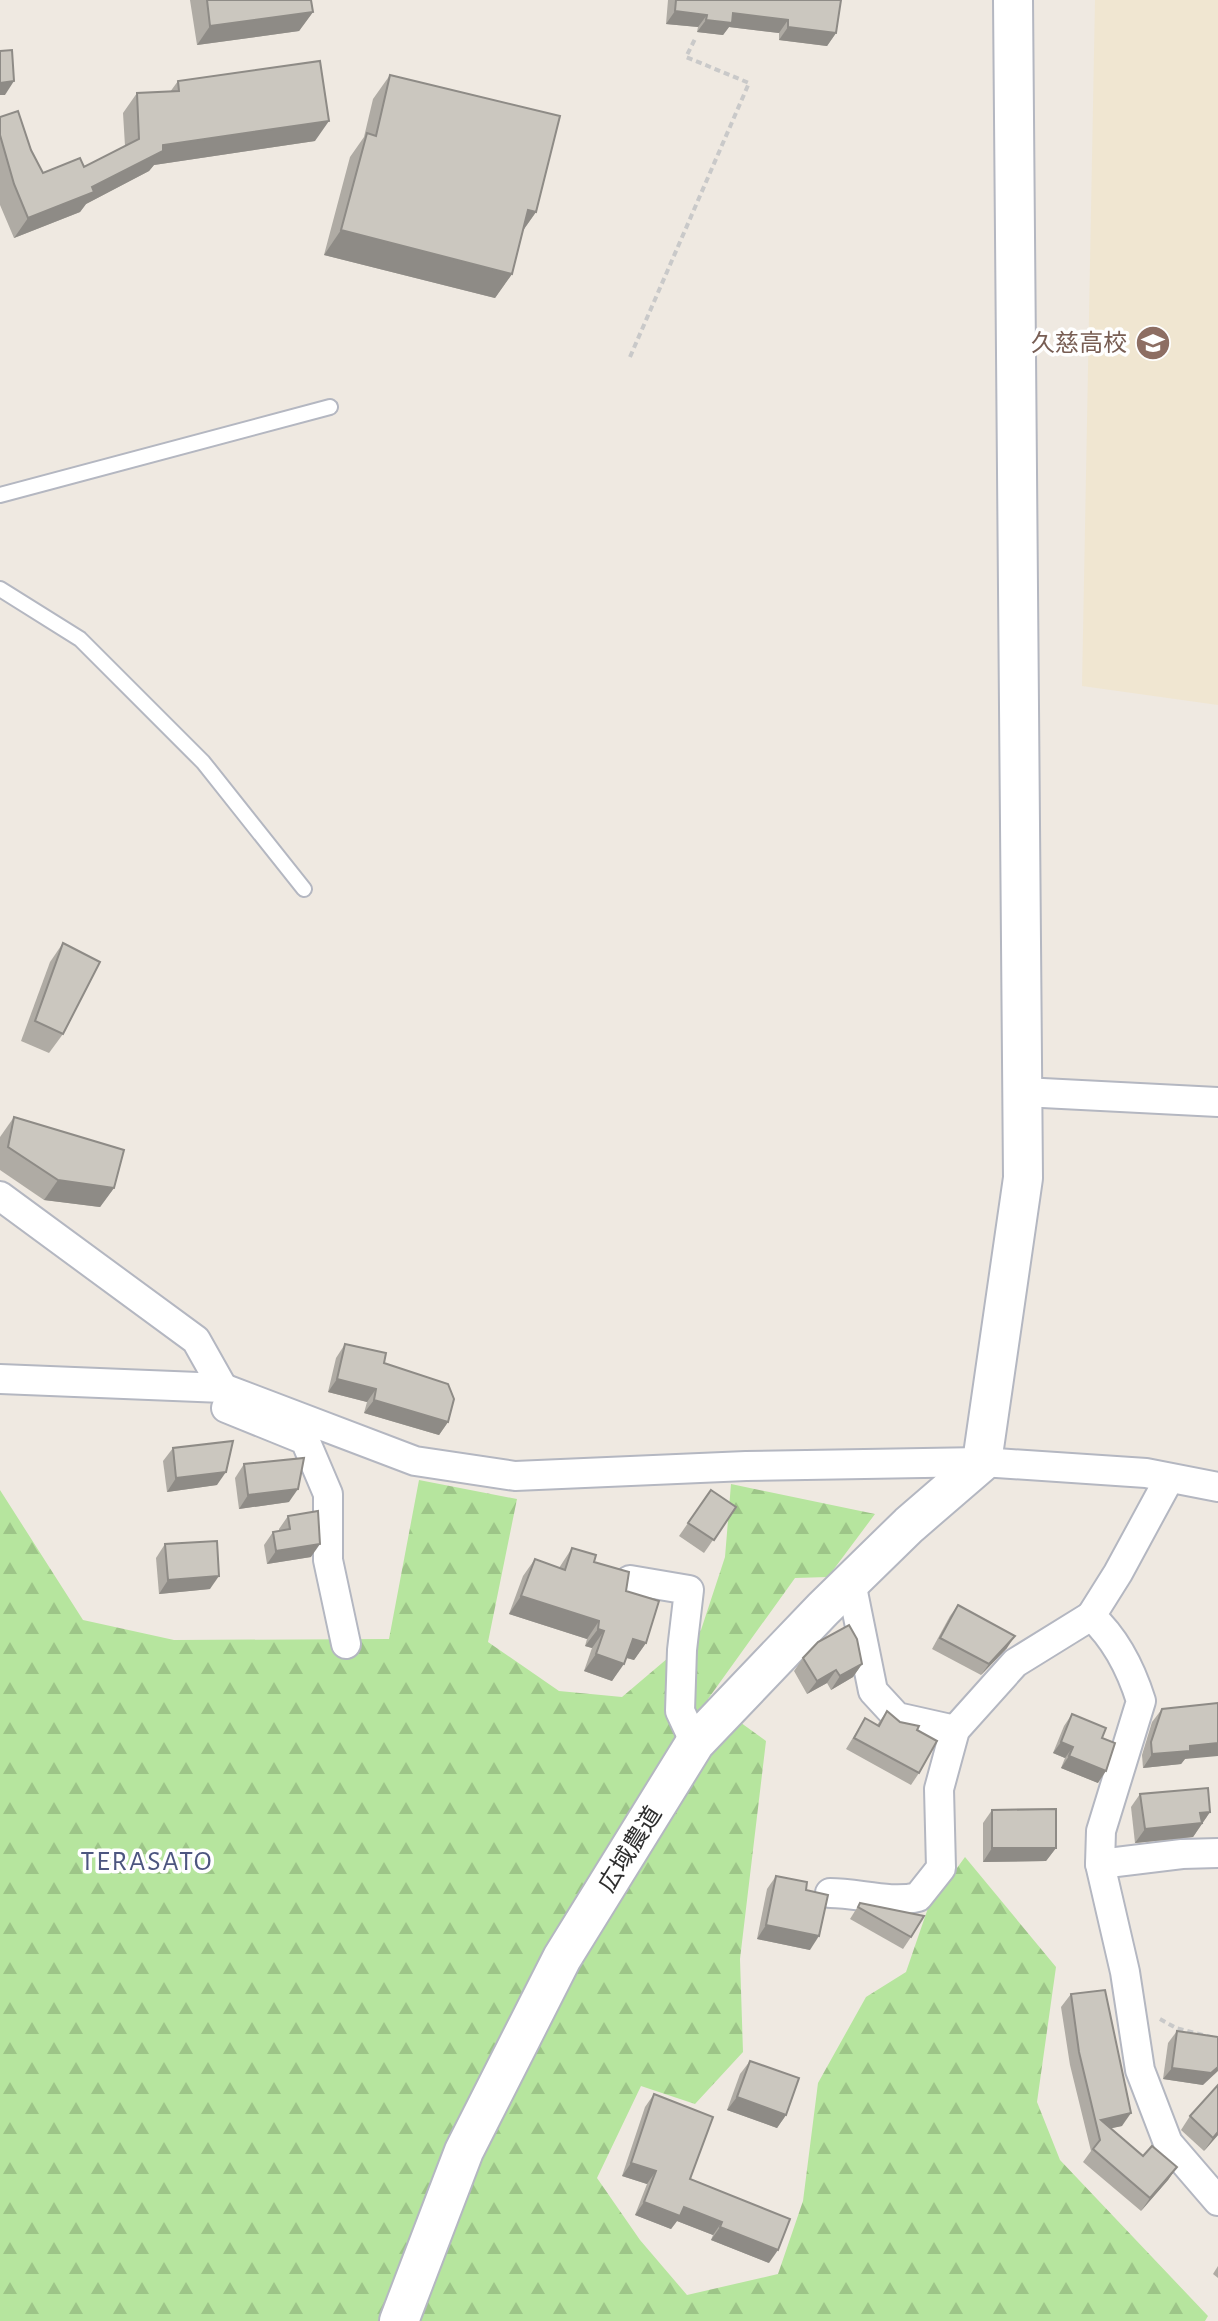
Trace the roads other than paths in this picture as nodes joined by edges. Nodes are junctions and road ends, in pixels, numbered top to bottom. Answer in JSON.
{"nodes":[{"id":1,"x":1013,"y":0,"type":"edge"},
{"id":2,"x":330,"y":407,"type":"dead end"},
{"id":3,"x":0,"y":495,"type":"edge"},
{"id":4,"x":0,"y":589,"type":"edge"},
{"id":5,"x":304,"y":889,"type":"dead end"},
{"id":6,"x":1023,"y":1092,"type":"junction"},
{"id":7,"x":1218,"y":1102,"type":"edge"},
{"id":8,"x":0,"y":1196,"type":"edge"},
{"id":9,"x":0,"y":1379,"type":"edge"},
{"id":10,"x":111,"y":1383,"type":"junction"},
{"id":11,"x":223,"y":1388,"type":"junction"},
{"id":12,"x":982,"y":1462,"type":"junction"},
{"id":13,"x":1169,"y":1479,"type":"junction"},
{"id":14,"x":1218,"y":1487,"type":"edge"},
{"id":15,"x":630,"y":1580,"type":"edge"},
{"id":16,"x":851,"y":1582,"type":"junction"},
{"id":17,"x":1091,"y":1616,"type":"junction"},
{"id":18,"x":346,"y":1644,"type":"dead end"},
{"id":19,"x":955,"y":1730,"type":"junction"},
{"id":20,"x":695,"y":1743,"type":"junction"},
{"id":21,"x":1218,"y":1853,"type":"edge"},
{"id":22,"x":1100,"y":1864,"type":"junction"},
{"id":23,"x":830,"y":1893,"type":"edge"},
{"id":24,"x":1218,"y":2201,"type":"edge"},
{"id":25,"x":399,"y":2321,"type":"edge"}],
"edges":[{"from":1,"to":6,"type":"street"},
{"from":2,"to":3,"type":"lane"},
{"from":4,"to":5,"type":"lane"},
{"from":6,"to":7,"type":"street"},
{"from":6,"to":12,"type":"street"},
{"from":8,"to":11,"type":"street"},
{"from":9,"to":10,"type":"street"},
{"from":10,"to":11,"type":"street"},
{"from":10,"to":18,"type":"street"},
{"from":11,"to":12,"type":"street"},
{"from":12,"to":13,"type":"street"},
{"from":12,"to":16,"type":"street","name":"広域農道"},
{"from":13,"to":14,"type":"street"},
{"from":13,"to":17,"type":"street"},
{"from":15,"to":20,"type":"street"},
{"from":16,"to":19,"type":"street"},
{"from":16,"to":20,"type":"street","name":"広域農道"},
{"from":17,"to":19,"type":"street"},
{"from":17,"to":22,"type":"street"},
{"from":19,"to":23,"type":"street"},
{"from":20,"to":25,"type":"street","name":"広域農道"},
{"from":21,"to":22,"type":"street"},
{"from":22,"to":24,"type":"street"}]}
